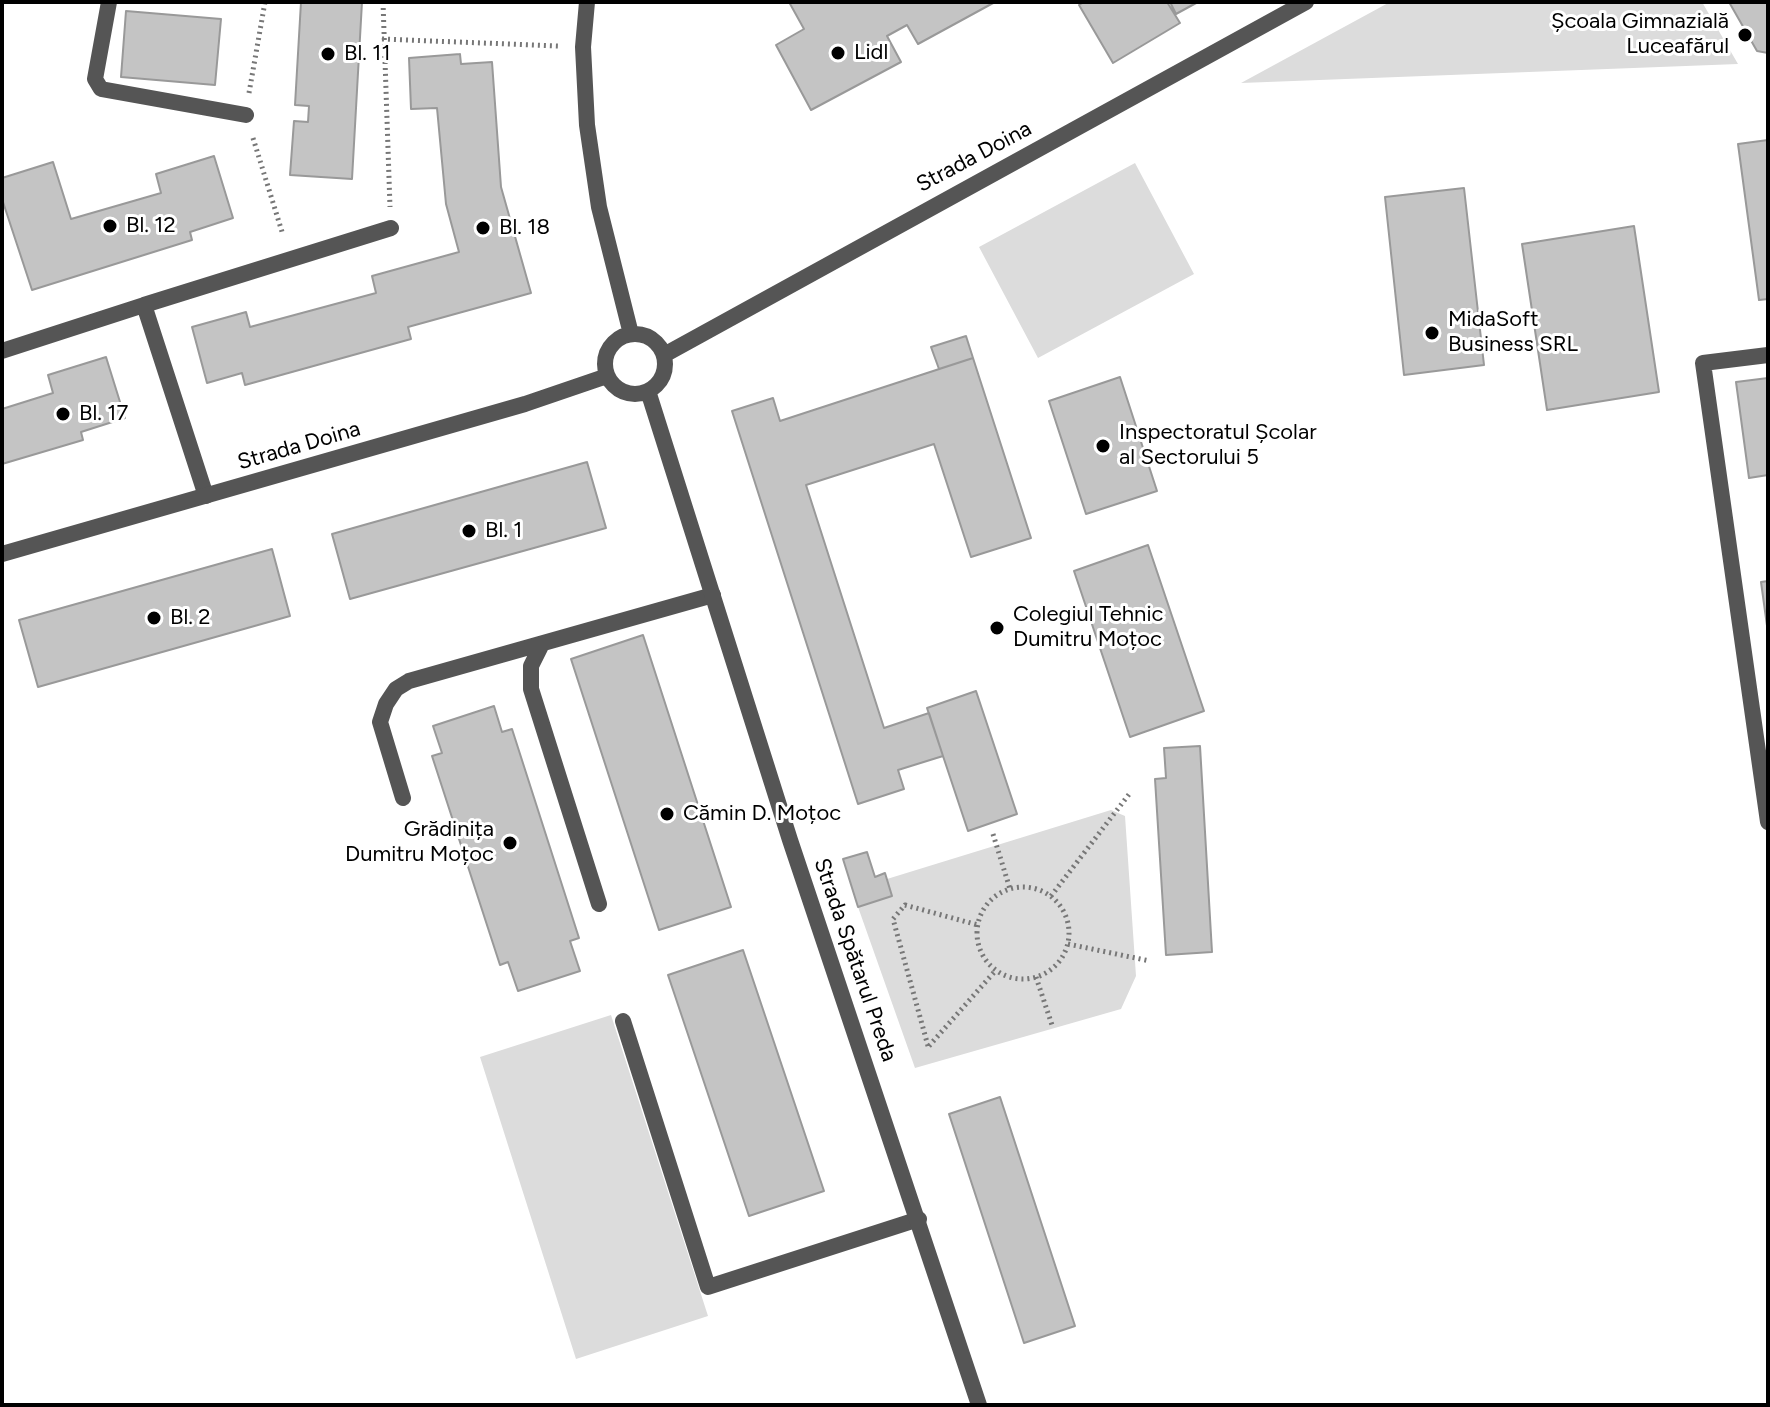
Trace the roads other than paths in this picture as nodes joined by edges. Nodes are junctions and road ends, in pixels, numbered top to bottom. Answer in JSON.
{"nodes":[{"id":1,"x":109,"y":2,"type":"edge"},
{"id":2,"x":587,"y":2,"type":"edge"},
{"id":3,"x":1306,"y":2,"type":"edge"},
{"id":4,"x":246,"y":115,"type":"road end"},
{"id":5,"x":391,"y":228,"type":"road end"},
{"id":6,"x":144,"y":305,"type":"junction"},
{"id":7,"x":631,"y":334,"type":"junction"},
{"id":8,"x":2,"y":351,"type":"edge"},
{"id":9,"x":664,"y":355,"type":"junction"},
{"id":10,"x":1768,"y":355,"type":"edge"},
{"id":11,"x":607,"y":376,"type":"junction"},
{"id":12,"x":648,"y":391,"type":"junction"},
{"id":13,"x":206,"y":496,"type":"junction"},
{"id":14,"x":2,"y":554,"type":"edge"},
{"id":15,"x":713,"y":595,"type":"junction"},
{"id":16,"x":542,"y":644,"type":"junction"},
{"id":17,"x":403,"y":798,"type":"dead end"},
{"id":18,"x":1768,"y":822,"type":"edge"},
{"id":19,"x":599,"y":904,"type":"dead end"},
{"id":20,"x":623,"y":1021,"type":"dead end"},
{"id":21,"x":919,"y":1219,"type":"junction"},
{"id":22,"x":979,"y":1405,"type":"edge"}],
"edges":[{"from":1,"to":4,"type":"street"},
{"from":2,"to":7,"type":"street"},
{"from":3,"to":9,"type":"street","name":"Strada Doina"},
{"from":5,"to":6,"type":"street"},
{"from":6,"to":8,"type":"street"},
{"from":6,"to":13,"type":"street"},
{"from":7,"to":9,"type":"street"},
{"from":7,"to":11,"type":"street"},
{"from":9,"to":12,"type":"street"},
{"from":10,"to":18,"type":"street"},
{"from":11,"to":12,"type":"street"},
{"from":11,"to":13,"type":"street","name":"Strada Doina"},
{"from":12,"to":15,"type":"street","name":"Strada Spătarul Preda"},
{"from":13,"to":14,"type":"street","name":"Strada Doina"},
{"from":15,"to":16,"type":"street"},
{"from":15,"to":21,"type":"street","name":"Strada Spătarul Preda"},
{"from":16,"to":17,"type":"street"},
{"from":16,"to":19,"type":"street"},
{"from":20,"to":21,"type":"street"},
{"from":21,"to":22,"type":"street","name":"Strada Spătarul Preda"}]}
